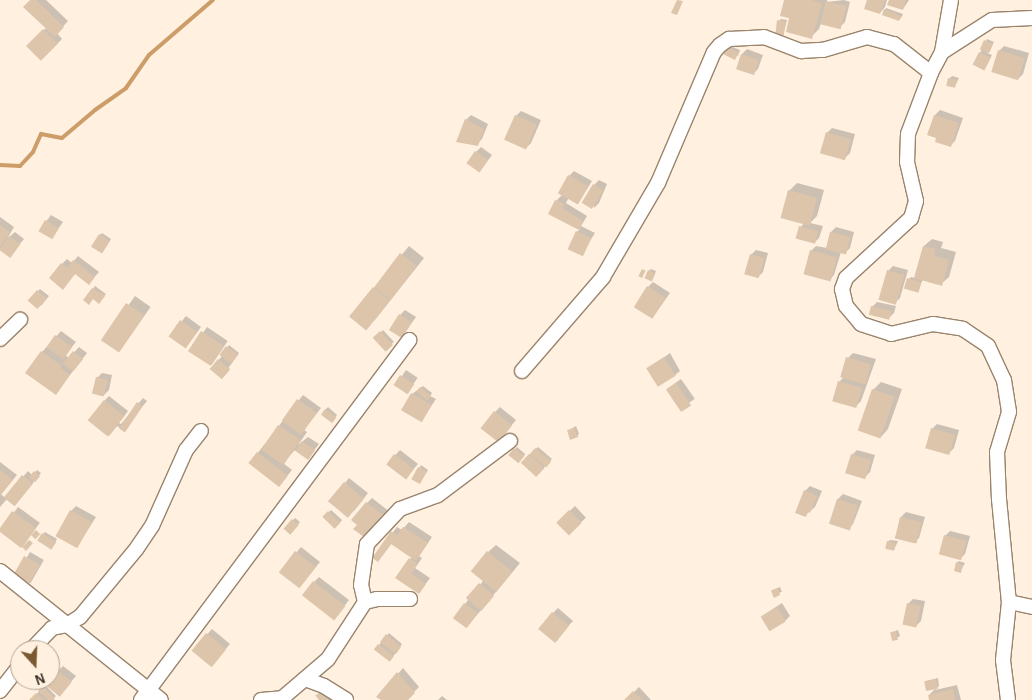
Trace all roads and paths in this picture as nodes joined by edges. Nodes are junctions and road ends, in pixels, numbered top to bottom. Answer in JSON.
{"nodes":[{"id":1,"x":951,"y":0,"type":"edge"},
{"id":2,"x":1032,"y":18,"type":"edge"},
{"id":3,"x":942,"y":52,"type":"junction"},
{"id":4,"x":931,"y":73,"type":"junction"},
{"id":5,"x":20,"y":320,"type":"dead end"},
{"id":6,"x":0,"y":339,"type":"edge"},
{"id":7,"x":409,"y":340,"type":"dead end"},
{"id":8,"x":522,"y":371,"type":"dead end"},
{"id":9,"x":201,"y":431,"type":"dead end"},
{"id":10,"x":510,"y":441,"type":"dead end"},
{"id":11,"x":0,"y":571,"type":"edge"},
{"id":12,"x":410,"y":599,"type":"dead end"},
{"id":13,"x":365,"y":602,"type":"junction"},
{"id":14,"x":1009,"y":602,"type":"junction"},
{"id":15,"x":1032,"y":607,"type":"edge"},
{"id":16,"x":66,"y":625,"type":"junction"},
{"id":17,"x":41,"y":640,"type":"edge"},
{"id":18,"x":10,"y":678,"type":"edge"},
{"id":19,"x":304,"y":679,"type":"junction"},
{"id":20,"x":0,"y":692,"type":"edge"},
{"id":21,"x":146,"y":695,"type":"edge"},
{"id":22,"x":281,"y":699,"type":"edge"},
{"id":23,"x":162,"y":700,"type":"edge"},
{"id":24,"x":261,"y":700,"type":"edge"},
{"id":25,"x":346,"y":700,"type":"edge"},
{"id":26,"x":1008,"y":700,"type":"edge"}],
"edges":[{"from":1,"to":3,"type":"street"},
{"from":2,"to":3,"type":"street"},
{"from":3,"to":4,"type":"street"},
{"from":4,"to":8,"type":"street"},
{"from":4,"to":14,"type":"street"},
{"from":5,"to":6,"type":"street"},
{"from":7,"to":21,"type":"street"},
{"from":9,"to":16,"type":"street"},
{"from":10,"to":13,"type":"street"},
{"from":11,"to":16,"type":"street"},
{"from":12,"to":13,"type":"street"},
{"from":13,"to":19,"type":"street"},
{"from":14,"to":15,"type":"street"},
{"from":14,"to":26,"type":"street"},
{"from":16,"to":17,"type":"street"},
{"from":16,"to":21,"type":"street"},
{"from":18,"to":20,"type":"street"},
{"from":19,"to":22,"type":"street"},
{"from":19,"to":25,"type":"street"},
{"from":21,"to":23,"type":"street"},
{"from":22,"to":24,"type":"street"}]}
